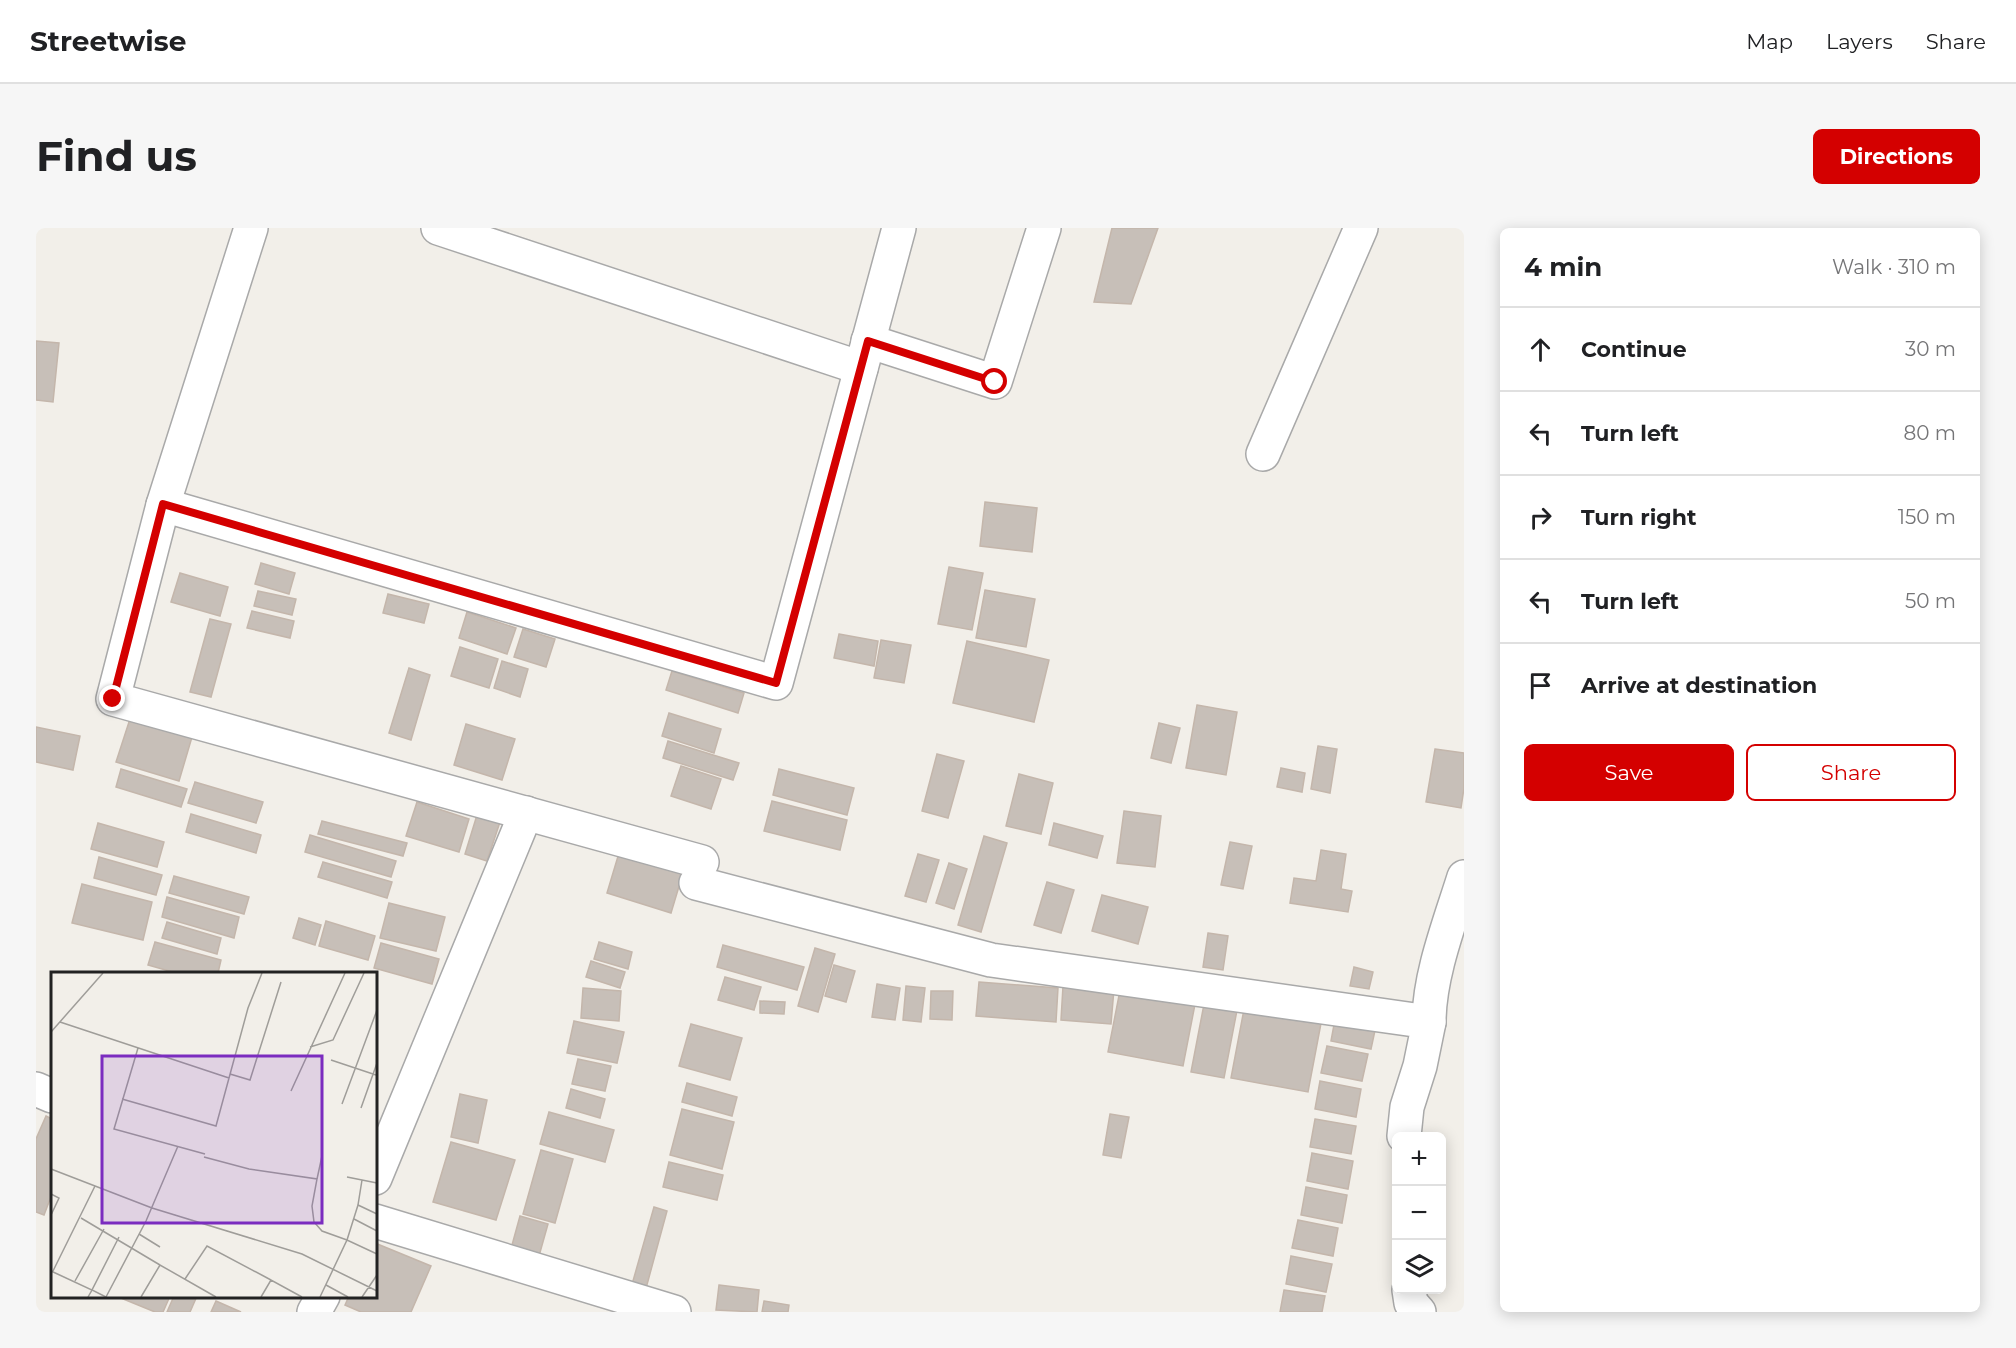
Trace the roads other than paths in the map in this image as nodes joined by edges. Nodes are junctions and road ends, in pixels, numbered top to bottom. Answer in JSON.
{"nodes":[{"id":1,"x":251,"y":228,"type":"edge"},
{"id":2,"x":438,"y":228,"type":"edge"},
{"id":3,"x":900,"y":228,"type":"edge"},
{"id":4,"x":1044,"y":228,"type":"edge"},
{"id":5,"x":1361,"y":228,"type":"edge"},
{"id":6,"x":865,"y":355,"type":"junction"},
{"id":7,"x":1263,"y":454,"type":"dead end"},
{"id":8,"x":163,"y":504,"type":"junction"},
{"id":9,"x":526,"y":813,"type":"junction"},
{"id":10,"x":1464,"y":877,"type":"edge"},
{"id":11,"x":1429,"y":1022,"type":"junction"},
{"id":12,"x":36,"y":1089,"type":"edge"},
{"id":13,"x":51,"y":1096,"type":"edge"},
{"id":14,"x":1404,"y":1132,"type":"edge"},
{"id":15,"x":376,"y":1176,"type":"edge"},
{"id":16,"x":376,"y":1221,"type":"edge"},
{"id":17,"x":1410,"y":1294,"type":"edge"},
{"id":18,"x":322,"y":1297,"type":"edge"},
{"id":19,"x":314,"y":1312,"type":"edge"},
{"id":20,"x":674,"y":1312,"type":"edge"},
{"id":21,"x":1419,"y":1312,"type":"edge"}],
"edges":[{"from":1,"to":8,"type":"street"},
{"from":2,"to":6,"type":"street"},
{"from":3,"to":6,"type":"street"},
{"from":4,"to":6,"type":"street"},
{"from":5,"to":7,"type":"street"},
{"from":6,"to":8,"type":"street"},
{"from":8,"to":9,"type":"street"},
{"from":9,"to":11,"type":"street"},
{"from":9,"to":15,"type":"street"},
{"from":10,"to":11,"type":"street"},
{"from":11,"to":14,"type":"street"},
{"from":12,"to":13,"type":"street"},
{"from":16,"to":20,"type":"street"},
{"from":17,"to":21,"type":"street"},
{"from":18,"to":19,"type":"street"}]}
